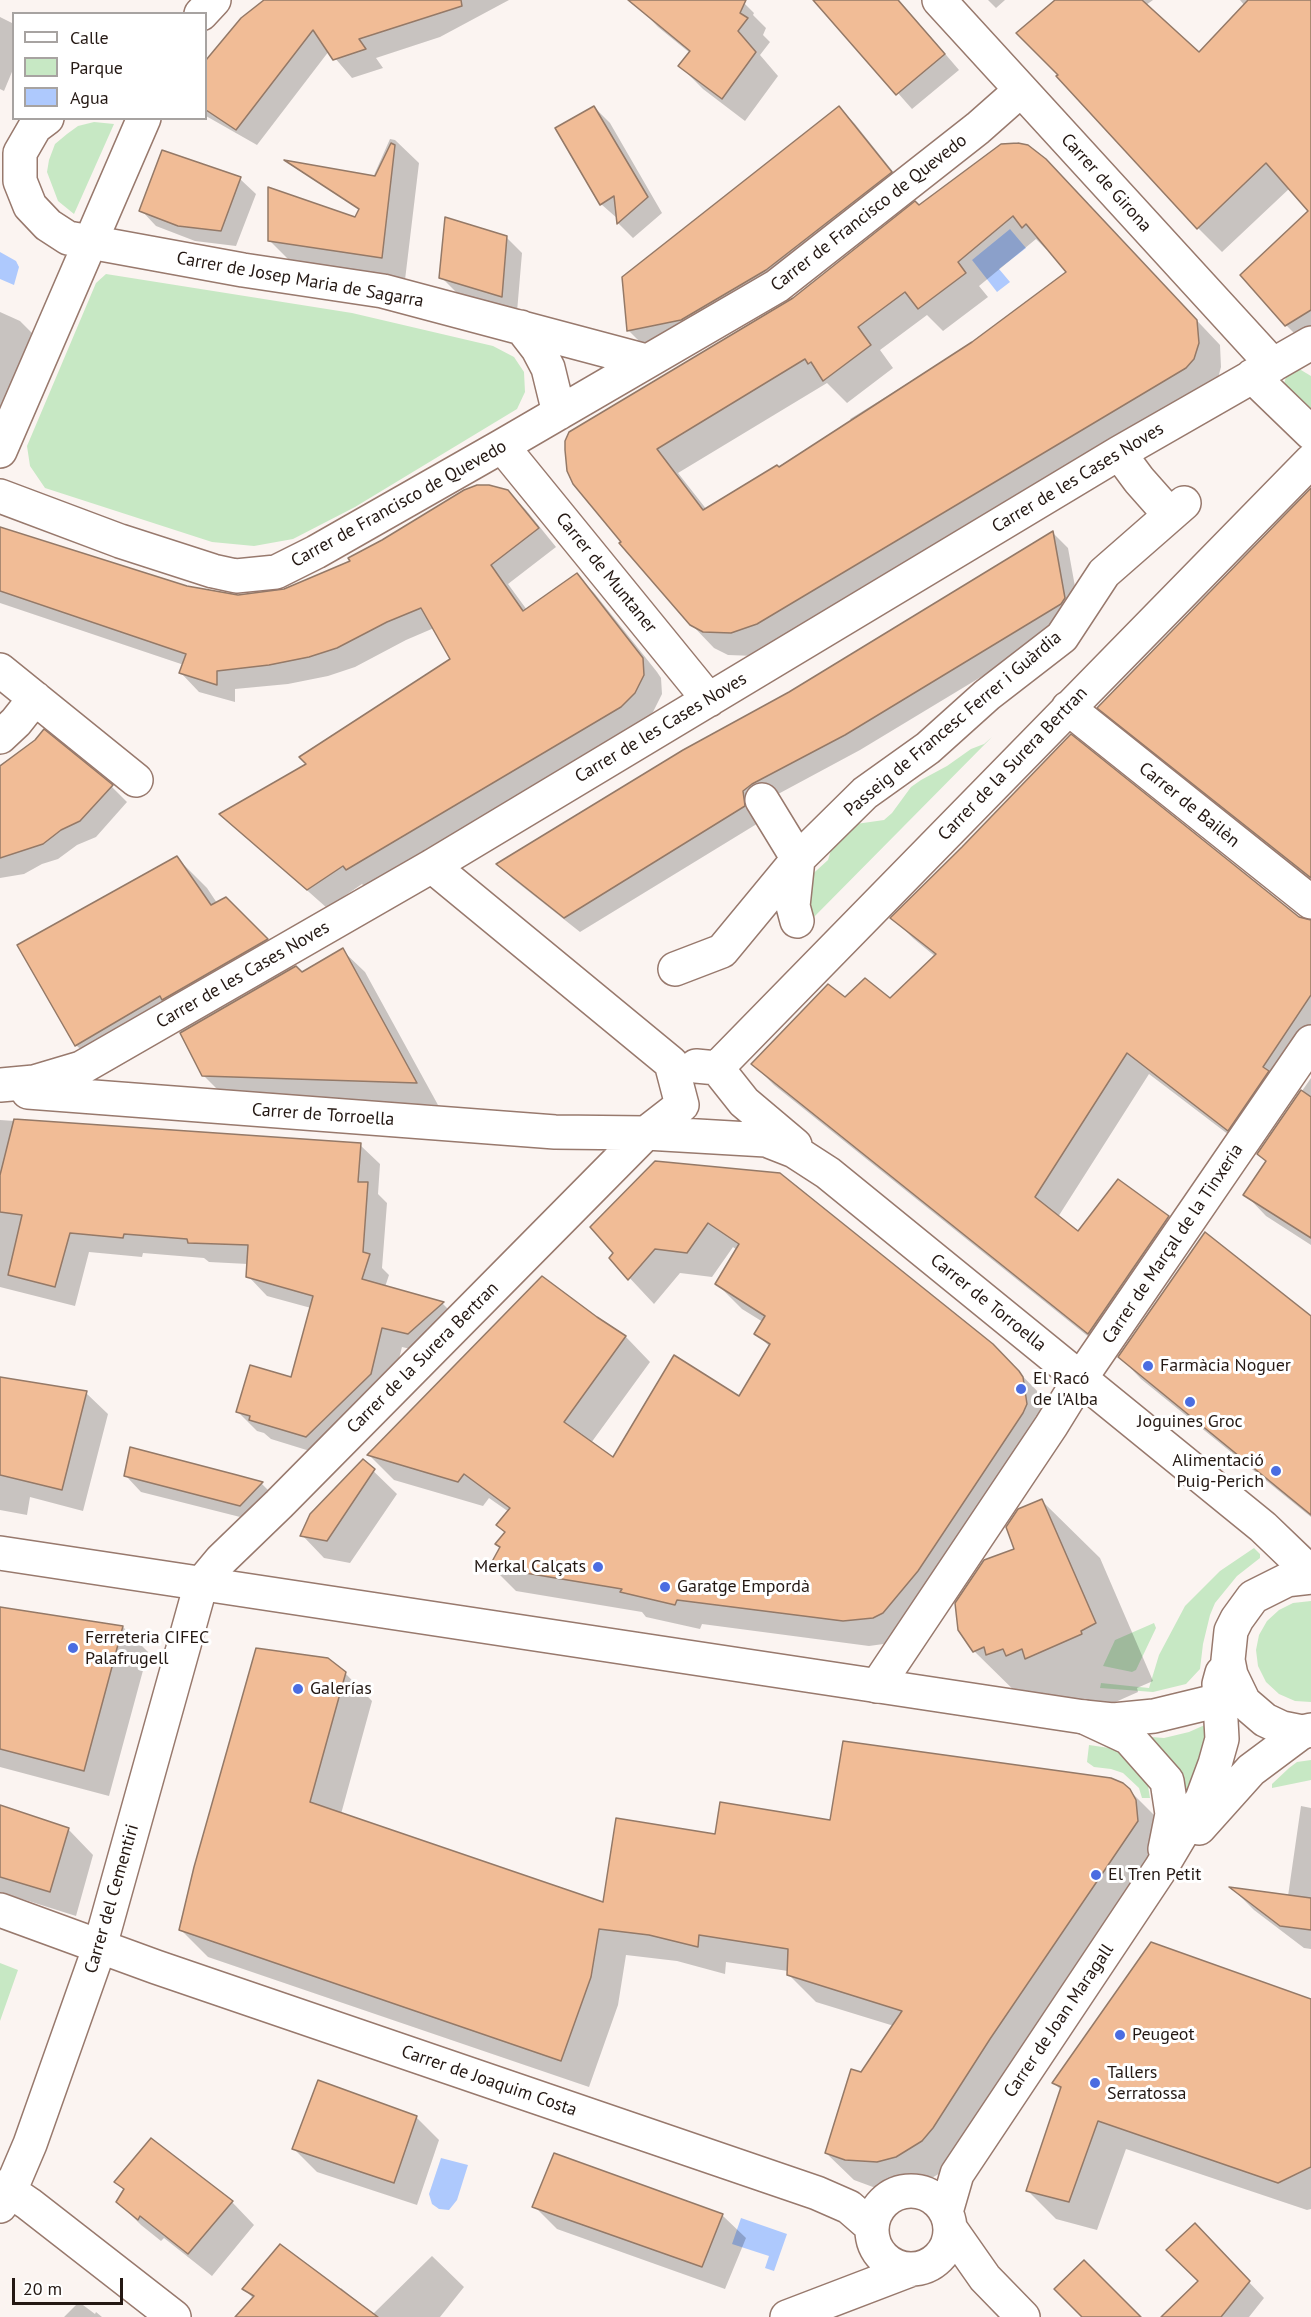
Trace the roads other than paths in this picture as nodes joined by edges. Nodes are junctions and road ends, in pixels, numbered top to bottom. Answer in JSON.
{"nodes":[{"id":1,"x":214,"y":0,"type":"edge"},
{"id":2,"x":939,"y":0,"type":"edge"},
{"id":3,"x":203,"y":12,"type":"edge"},
{"id":4,"x":1021,"y":90,"type":"junction"},
{"id":5,"x":45,"y":120,"type":"edge"},
{"id":6,"x":143,"y":120,"type":"edge"},
{"id":7,"x":12,"y":142,"type":"edge"},
{"id":8,"x":89,"y":242,"type":"junction"},
{"id":9,"x":521,"y":327,"type":"junction"},
{"id":10,"x":646,"y":361,"type":"junction"},
{"id":11,"x":1288,"y":361,"type":"edge"},
{"id":12,"x":560,"y":413,"type":"junction"},
{"id":13,"x":1311,"y":433,"type":"edge"},
{"id":14,"x":502,"y":446,"type":"junction"},
{"id":15,"x":0,"y":451,"type":"edge"},
{"id":16,"x":1119,"y":453,"type":"junction"},
{"id":17,"x":1311,"y":462,"type":"edge"},
{"id":18,"x":0,"y":496,"type":"edge"},
{"id":19,"x":0,"y":670,"type":"edge"},
{"id":20,"x":35,"y":698,"type":"junction"},
{"id":21,"x":709,"y":700,"type":"junction"},
{"id":22,"x":1068,"y":708,"type":"junction"},
{"id":23,"x":0,"y":737,"type":"edge"},
{"id":24,"x":136,"y":780,"type":"dead end"},
{"id":25,"x":762,"y":800,"type":"dead end"},
{"id":26,"x":798,"y":859,"type":"junction"},
{"id":27,"x":432,"y":866,"type":"junction"},
{"id":28,"x":1311,"y":902,"type":"edge"},
{"id":29,"x":797,"y":921,"type":"dead end"},
{"id":30,"x":675,"y":969,"type":"dead end"},
{"id":31,"x":1311,"y":1042,"type":"edge"},
{"id":32,"x":671,"y":1063,"type":"junction"},
{"id":33,"x":717,"y":1068,"type":"junction"},
{"id":34,"x":0,"y":1085,"type":"edge"},
{"id":35,"x":0,"y":1090,"type":"edge"},
{"id":36,"x":646,"y":1133,"type":"junction"},
{"id":37,"x":828,"y":1173,"type":"junction"},
{"id":38,"x":1080,"y":1378,"type":"junction"},
{"id":39,"x":0,"y":1553,"type":"edge"},
{"id":40,"x":1311,"y":1575,"type":"edge"},
{"id":41,"x":201,"y":1584,"type":"junction"},
{"id":42,"x":877,"y":1686,"type":"junction"},
{"id":43,"x":1232,"y":1701,"type":"junction"},
{"id":44,"x":1098,"y":1719,"type":"junction"},
{"id":45,"x":1307,"y":1731,"type":"edge"},
{"id":46,"x":1161,"y":1868,"type":"junction"},
{"id":47,"x":0,"y":1910,"type":"edge"},
{"id":48,"x":100,"y":1946,"type":"junction"},
{"id":49,"x":957,"y":2174,"type":"junction"},
{"id":50,"x":916,"y":2191,"type":"junction"},
{"id":51,"x":3,"y":2194,"type":"edge"},
{"id":52,"x":948,"y":2220,"type":"junction"},
{"id":53,"x":893,"y":2260,"type":"junction"},
{"id":54,"x":985,"y":2278,"type":"junction"},
{"id":55,"x":174,"y":2317,"type":"edge"},
{"id":56,"x":788,"y":2317,"type":"edge"},
{"id":57,"x":1023,"y":2317,"type":"edge"}],
"edges":[{"from":1,"to":3,"type":"street"},
{"from":2,"to":4,"type":"street","name":"Carrer de Girona"},
{"from":4,"to":10,"type":"street","name":"Carrer de Francisco de Quevedo"},
{"from":4,"to":11,"type":"street","name":"Carrer de Girona"},
{"from":5,"to":7,"type":"street"},
{"from":6,"to":8,"type":"street"},
{"from":7,"to":8,"type":"street","name":"Carrer de Josep Maria de Sagarra"},
{"from":8,"to":9,"type":"street","name":"Carrer de Josep Maria de Sagarra"},
{"from":8,"to":15,"type":"street"},
{"from":9,"to":10,"type":"street"},
{"from":9,"to":12,"type":"street"},
{"from":10,"to":12,"type":"street","name":"Carrer de Francisco de Quevedo"},
{"from":11,"to":13,"type":"street","name":"Carrer de Girona"},
{"from":11,"to":16,"type":"street","name":"Carrer de les Cases Noves"},
{"from":12,"to":14,"type":"street","name":"Carrer de Francisco de Quevedo"},
{"from":14,"to":18,"type":"street","name":"Carrer de Francisco de Quevedo"},
{"from":14,"to":21,"type":"street","name":"Carrer de Muntaner"},
{"from":16,"to":21,"type":"street","name":"Carrer de les Cases Noves"},
{"from":16,"to":26,"type":"street","name":"Passeig de Francesc Ferrer i Guàrdia"},
{"from":17,"to":22,"type":"street","name":"Carrer de la Surera Bertran"},
{"from":19,"to":20,"type":"street"},
{"from":20,"to":23,"type":"street"},
{"from":20,"to":24,"type":"street"},
{"from":21,"to":27,"type":"street","name":"Carrer de les Cases Noves"},
{"from":22,"to":28,"type":"street","name":"Carrer de Bailèn"},
{"from":22,"to":33,"type":"street","name":"Carrer de la Surera Bertran"},
{"from":25,"to":26,"type":"street"},
{"from":26,"to":29,"type":"street"},
{"from":26,"to":30,"type":"street","name":"Passeig de Francesc Ferrer i Guàrdia"},
{"from":27,"to":32,"type":"street"},
{"from":27,"to":34,"type":"street","name":"Carrer de les Cases Noves"},
{"from":31,"to":38,"type":"street","name":"Carrer de Marçal de la Tinxeria"},
{"from":32,"to":33,"type":"street"},
{"from":32,"to":36,"type":"street"},
{"from":33,"to":37,"type":"street","name":"Carrer de Torroella"},
{"from":35,"to":36,"type":"street","name":"Carrer de Torroella"},
{"from":36,"to":37,"type":"street","name":"Carrer de Torroella"},
{"from":36,"to":41,"type":"street","name":"Carrer de la Surera Bertran"},
{"from":37,"to":38,"type":"street","name":"Carrer de Torroella"},
{"from":38,"to":40,"type":"street","name":"Carrer de Torroella"},
{"from":38,"to":42,"type":"street","name":"Carrer de Marçal de la Tinxeria"},
{"from":39,"to":41,"type":"street"},
{"from":40,"to":43,"type":"street"},
{"from":41,"to":42,"type":"street"},
{"from":41,"to":48,"type":"street","name":"Carrer del Cementiri"},
{"from":42,"to":44,"type":"street"},
{"from":43,"to":44,"type":"street"},
{"from":43,"to":45,"type":"street"},
{"from":43,"to":46,"type":"street","name":"Carrer de Joan Maragall"},
{"from":44,"to":46,"type":"street"},
{"from":45,"to":46,"type":"street","name":"Carrer de Joan Maragall"},
{"from":46,"to":49,"type":"street","name":"Carrer de Joan Maragall"},
{"from":47,"to":48,"type":"street","name":"Carrer de Joaquim Costa"},
{"from":48,"to":51,"type":"street","name":"Carrer del Cementiri"},
{"from":48,"to":53,"type":"street","name":"Carrer de Joaquim Costa"},
{"from":49,"to":50,"type":"street"},
{"from":49,"to":52,"type":"street","name":"Carrer de Joan Maragall"},
{"from":50,"to":52,"type":"street"},
{"from":50,"to":53,"type":"street"},
{"from":51,"to":55,"type":"street"},
{"from":52,"to":53,"type":"street"},
{"from":52,"to":54,"type":"street"},
{"from":53,"to":54,"type":"street"},
{"from":53,"to":56,"type":"street"},
{"from":54,"to":57,"type":"street"}]}
